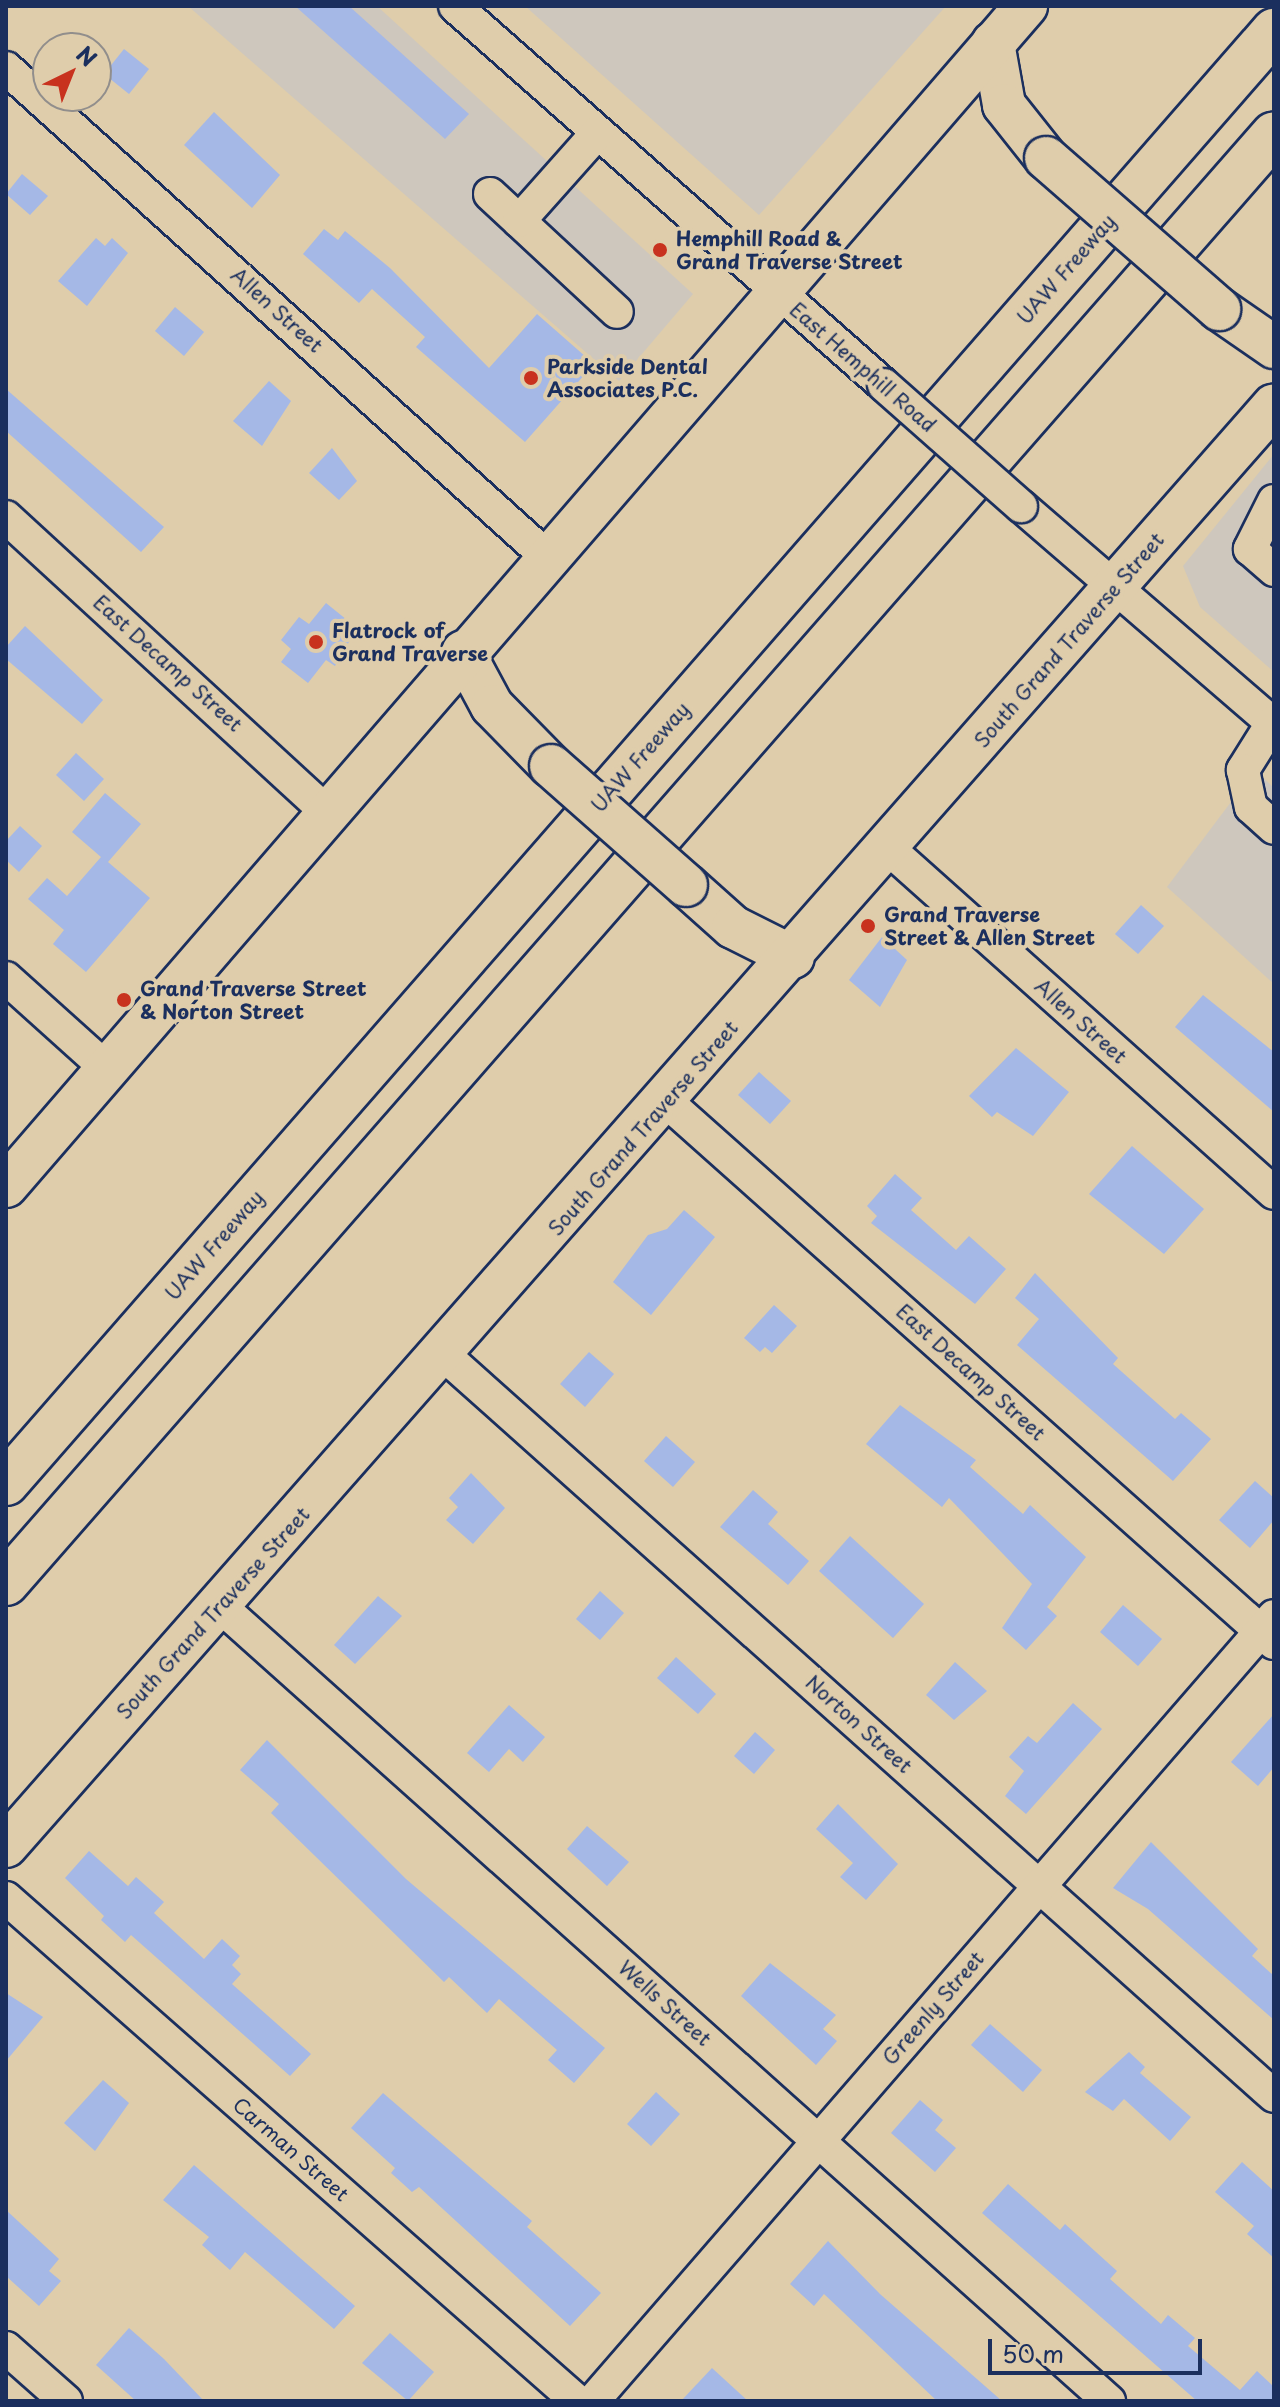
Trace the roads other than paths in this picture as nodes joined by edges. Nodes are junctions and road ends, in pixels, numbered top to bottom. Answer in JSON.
{"nodes":[{"id":1,"x":455,"y":6,"type":"edge"},
{"id":2,"x":1026,"y":6,"type":"edge"},
{"id":3,"x":1274,"y":31,"type":"edge"},
{"id":4,"x":993,"y":43,"type":"junction"},
{"id":5,"x":6,"y":68,"type":"edge"},
{"id":6,"x":597,"y":133,"type":"junction"},
{"id":7,"x":1274,"y":134,"type":"edge"},
{"id":8,"x":490,"y":194,"type":"dead end"},
{"id":9,"x":519,"y":221,"type":"junction"},
{"id":10,"x":775,"y":290,"type":"junction"},
{"id":11,"x":617,"y":312,"type":"dead end"},
{"id":12,"x":1274,"y":347,"type":"edge"},
{"id":13,"x":1274,"y":405,"type":"edge"},
{"id":14,"x":1274,"y":501,"type":"edge"},
{"id":15,"x":6,"y":517,"type":"edge"},
{"id":16,"x":545,"y":555,"type":"junction"},
{"id":17,"x":1274,"y":570,"type":"edge"},
{"id":18,"x":1113,"y":589,"type":"junction"},
{"id":19,"x":463,"y":652,"type":"junction"},
{"id":20,"x":1273,"y":723,"type":"edge"},
{"id":21,"x":327,"y":812,"type":"junction"},
{"id":22,"x":1274,"y":828,"type":"edge"},
{"id":23,"x":889,"y":849,"type":"junction"},
{"id":24,"x":793,"y":957,"type":"junction"},
{"id":25,"x":6,"y":978,"type":"edge"},
{"id":26,"x":107,"y":1069,"type":"junction"},
{"id":27,"x":667,"y":1102,"type":"junction"},
{"id":28,"x":6,"y":1186,"type":"edge"},
{"id":29,"x":1274,"y":1193,"type":"edge"},
{"id":30,"x":443,"y":1354,"type":"junction"},
{"id":31,"x":6,"y":1483,"type":"edge"},
{"id":32,"x":6,"y":1583,"type":"edge"},
{"id":33,"x":220,"y":1606,"type":"junction"},
{"id":34,"x":1270,"y":1630,"type":"edge"},
{"id":35,"x":6,"y":1846,"type":"edge"},
{"id":36,"x":1040,"y":1884,"type":"junction"},
{"id":37,"x":6,"y":1898,"type":"edge"},
{"id":38,"x":1274,"y":2096,"type":"edge"},
{"id":39,"x":820,"y":2141,"type":"junction"},
{"id":40,"x":6,"y":2348,"type":"edge"},
{"id":41,"x":66,"y":2401,"type":"edge"},
{"id":42,"x":577,"y":2401,"type":"edge"},
{"id":43,"x":593,"y":2401,"type":"edge"},
{"id":44,"x":1109,"y":2401,"type":"edge"}],
"edges":[{"from":1,"to":6,"type":"street","name":"East Hemphill Road"},
{"from":2,"to":4,"type":"main road"},
{"from":3,"to":31,"type":"highway","name":"UAW Freeway"},
{"from":4,"to":10,"type":"main road"},
{"from":4,"to":12,"type":"main road","bridge":true},
{"from":5,"to":16,"type":"street","name":"Allen Street"},
{"from":6,"to":9,"type":"street"},
{"from":6,"to":10,"type":"street","name":"East Hemphill Road"},
{"from":7,"to":32,"type":"highway"},
{"from":8,"to":9,"type":"street"},
{"from":9,"to":11,"type":"street"},
{"from":10,"to":16,"type":"main road"},
{"from":10,"to":18,"type":"street","name":"East Hemphill Road","bridge":true},
{"from":13,"to":18,"type":"main road","name":"South Grand Traverse Street"},
{"from":14,"to":17,"type":"street"},
{"from":15,"to":21,"type":"street","name":"East Decamp Street"},
{"from":16,"to":19,"type":"main road"},
{"from":18,"to":20,"type":"street","name":"East Hemphill Road"},
{"from":18,"to":23,"type":"main road","name":"South Grand Traverse Street"},
{"from":19,"to":21,"type":"main road"},
{"from":19,"to":24,"type":"main road","bridge":true},
{"from":20,"to":22,"type":"street"},
{"from":21,"to":26,"type":"main road"},
{"from":23,"to":24,"type":"main road","name":"South Grand Traverse Street"},
{"from":23,"to":29,"type":"street","name":"Allen Street"},
{"from":24,"to":27,"type":"main road","name":"South Grand Traverse Street"},
{"from":25,"to":26,"type":"street"},
{"from":26,"to":28,"type":"main road"},
{"from":27,"to":30,"type":"main road","name":"South Grand Traverse Street"},
{"from":27,"to":34,"type":"street","name":"East Decamp Street"},
{"from":30,"to":33,"type":"main road","name":"South Grand Traverse Street"},
{"from":30,"to":36,"type":"street","name":"Norton Street"},
{"from":33,"to":35,"type":"main road","name":"South Grand Traverse Street"},
{"from":33,"to":39,"type":"street","name":"Wells Street"},
{"from":34,"to":36,"type":"street","name":"Greenly Street"},
{"from":36,"to":38,"type":"street","name":"Norton Street"},
{"from":36,"to":39,"type":"street","name":"Greenly Street"},
{"from":37,"to":42,"type":"street","name":"Carman Street"},
{"from":39,"to":43,"type":"street","name":"Greenly Street"},
{"from":39,"to":44,"type":"street","name":"Wells Street"},
{"from":40,"to":41,"type":"street"}]}
